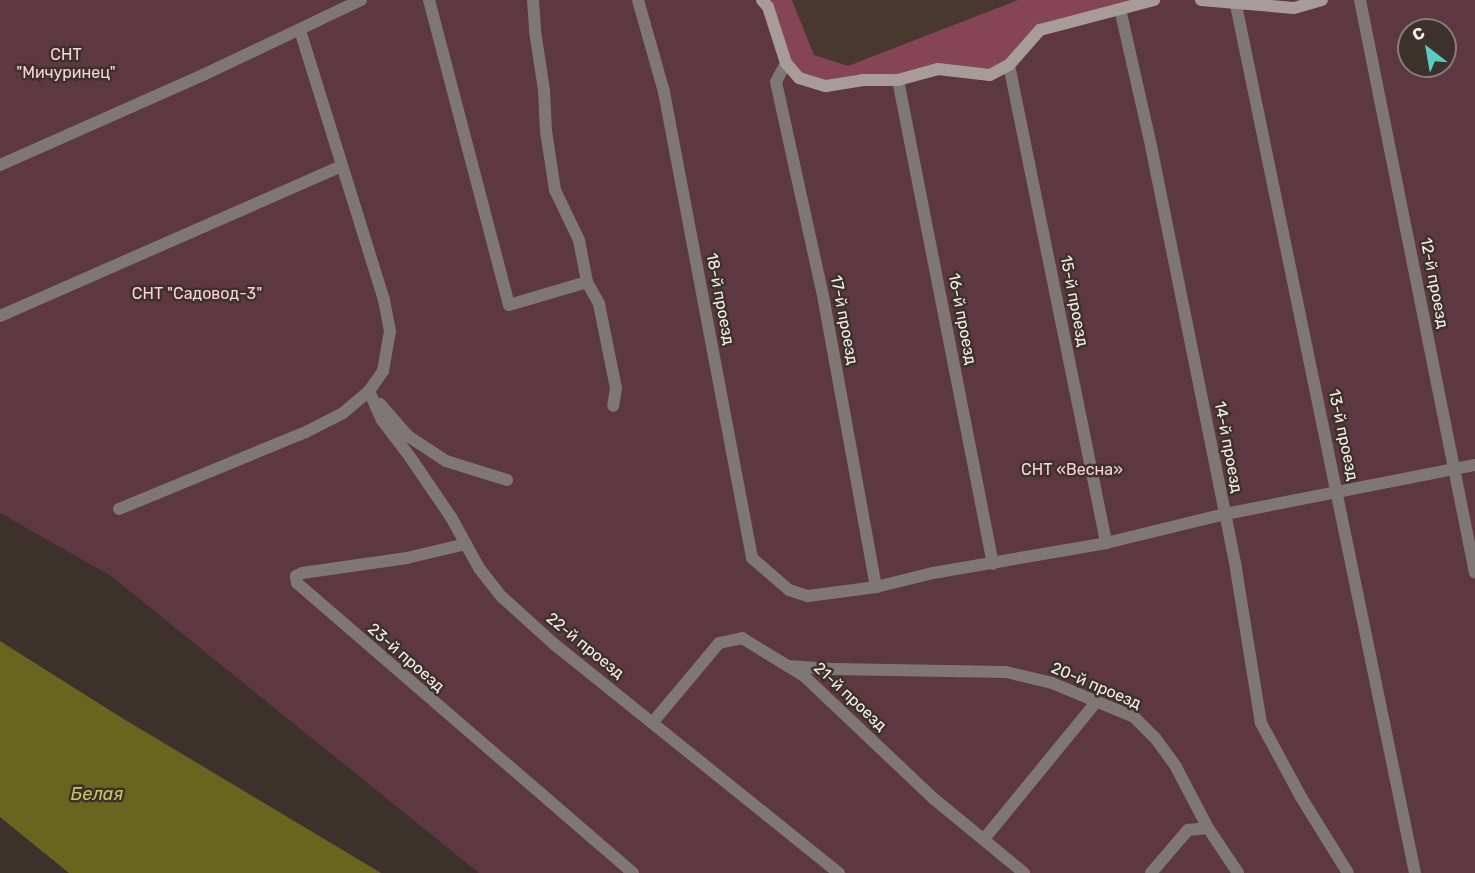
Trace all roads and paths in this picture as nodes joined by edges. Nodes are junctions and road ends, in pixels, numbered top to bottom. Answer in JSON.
{"nodes":[{"id":1,"x":361,"y":0,"type":"edge"},
{"id":2,"x":429,"y":0,"type":"edge"},
{"id":3,"x":533,"y":0,"type":"edge"},
{"id":4,"x":638,"y":0,"type":"edge"},
{"id":5,"x":762,"y":0,"type":"edge"},
{"id":6,"x":1154,"y":0,"type":"edge"},
{"id":7,"x":1202,"y":0,"type":"edge"},
{"id":8,"x":1322,"y":0,"type":"edge"},
{"id":9,"x":1360,"y":0,"type":"edge"},
{"id":10,"x":1236,"y":4,"type":"junction"},
{"id":11,"x":1120,"y":9,"type":"junction"},
{"id":12,"x":300,"y":30,"type":"junction"},
{"id":13,"x":786,"y":63,"type":"junction"},
{"id":14,"x":1010,"y":64,"type":"junction"},
{"id":15,"x":898,"y":80,"type":"junction"},
{"id":16,"x":0,"y":165,"type":"edge"},
{"id":17,"x":342,"y":166,"type":"junction"},
{"id":18,"x":587,"y":282,"type":"junction"},
{"id":19,"x":0,"y":316,"type":"edge"},
{"id":20,"x":369,"y":391,"type":"junction"},
{"id":21,"x":613,"y":406,"type":"dead end"},
{"id":22,"x":1475,"y":465,"type":"edge"},
{"id":23,"x":1455,"y":469,"type":"junction"},
{"id":24,"x":507,"y":480,"type":"dead end"},
{"id":25,"x":1339,"y":494,"type":"junction"},
{"id":26,"x":119,"y":509,"type":"dead end"},
{"id":27,"x":1225,"y":514,"type":"junction"},
{"id":28,"x":1106,"y":543,"type":"junction"},
{"id":29,"x":466,"y":544,"type":"junction"},
{"id":30,"x":993,"y":564,"type":"junction"},
{"id":31,"x":1475,"y":573,"type":"edge"},
{"id":32,"x":876,"y":587,"type":"junction"},
{"id":33,"x":788,"y":666,"type":"junction"},
{"id":34,"x":1097,"y":701,"type":"junction"},
{"id":35,"x":653,"y":722,"type":"junction"},
{"id":36,"x":1208,"y":828,"type":"junction"},
{"id":37,"x":984,"y":839,"type":"junction"},
{"id":38,"x":633,"y":873,"type":"edge"},
{"id":39,"x":839,"y":873,"type":"edge"},
{"id":40,"x":1024,"y":873,"type":"edge"},
{"id":41,"x":1151,"y":873,"type":"edge"},
{"id":42,"x":1238,"y":873,"type":"edge"},
{"id":43,"x":1348,"y":873,"type":"edge"},
{"id":44,"x":1415,"y":873,"type":"edge"}],
"edges":[{"from":1,"to":12,"type":"street"},
{"from":2,"to":18,"type":"street"},
{"from":3,"to":18,"type":"street"},
{"from":4,"to":32,"type":"street","name":"18-й проезд"},
{"from":5,"to":13,"type":"street"},
{"from":6,"to":11,"type":"street"},
{"from":7,"to":10,"type":"street"},
{"from":8,"to":10,"type":"street"},
{"from":9,"to":23,"type":"street","name":"12-й проезд"},
{"from":10,"to":25,"type":"street","name":"13-й проезд"},
{"from":11,"to":14,"type":"street"},
{"from":11,"to":27,"type":"street","name":"14-й проезд"},
{"from":12,"to":16,"type":"street"},
{"from":12,"to":17,"type":"street"},
{"from":13,"to":15,"type":"street"},
{"from":13,"to":32,"type":"street","name":"17-й проезд"},
{"from":14,"to":15,"type":"street"},
{"from":14,"to":28,"type":"street","name":"15-й проезд"},
{"from":15,"to":30,"type":"street","name":"16-й проезд"},
{"from":17,"to":19,"type":"street"},
{"from":17,"to":20,"type":"street"},
{"from":18,"to":21,"type":"street"},
{"from":20,"to":24,"type":"street"},
{"from":20,"to":26,"type":"street"},
{"from":20,"to":29,"type":"street","name":"22-й проезд"},
{"from":22,"to":23,"type":"street"},
{"from":23,"to":25,"type":"street"},
{"from":23,"to":31,"type":"street","name":"12-й проезд"},
{"from":25,"to":27,"type":"street"},
{"from":25,"to":44,"type":"street","name":"13-й проезд"},
{"from":27,"to":28,"type":"street"},
{"from":27,"to":43,"type":"street","name":"14-й проезд"},
{"from":28,"to":30,"type":"street"},
{"from":29,"to":35,"type":"street","name":"22-й проезд"},
{"from":29,"to":38,"type":"street","name":"23-й проезд"},
{"from":30,"to":32,"type":"street"},
{"from":33,"to":34,"type":"street","name":"20-й проезд"},
{"from":33,"to":35,"type":"street","name":"21-й проезд"},
{"from":33,"to":37,"type":"street","name":"21-й проезд"},
{"from":34,"to":36,"type":"street","name":"20-й проезд"},
{"from":34,"to":37,"type":"street"},
{"from":35,"to":39,"type":"street","name":"22-й проезд"},
{"from":36,"to":41,"type":"street"},
{"from":36,"to":42,"type":"street","name":"20-й проезд"},
{"from":37,"to":40,"type":"street","name":"21-й проезд"}]}
